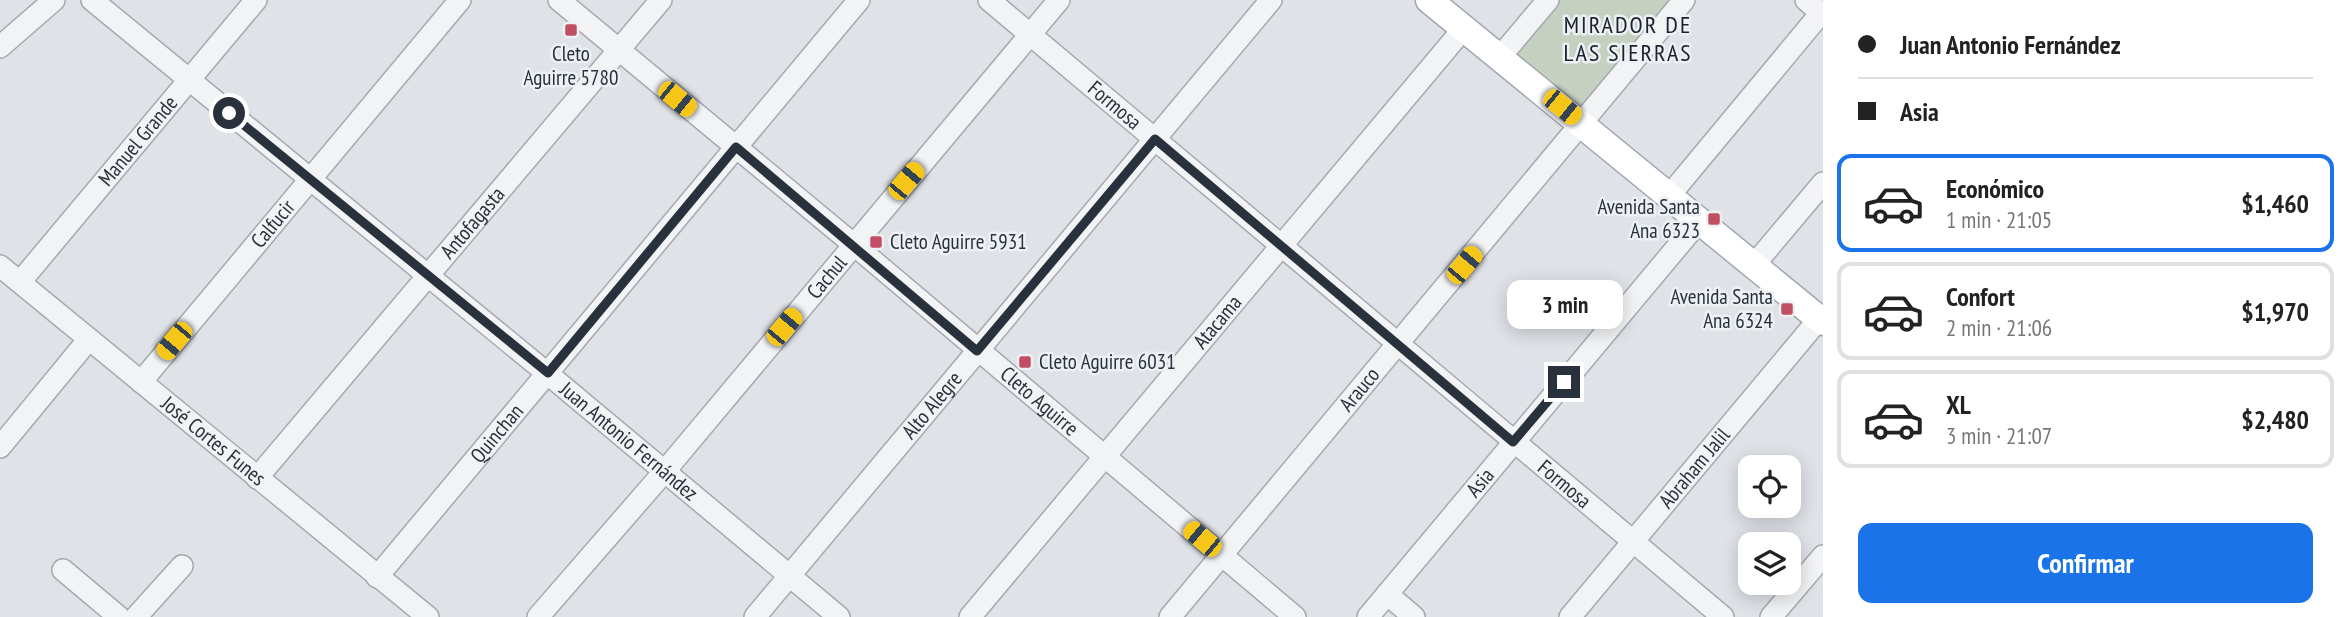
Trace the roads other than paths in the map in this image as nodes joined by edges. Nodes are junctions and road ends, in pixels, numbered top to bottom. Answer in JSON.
{"nodes":[{"id":1,"x":54,"y":0,"type":"edge"},
{"id":2,"x":92,"y":0,"type":"edge"},
{"id":3,"x":256,"y":0,"type":"edge"},
{"id":4,"x":559,"y":0,"type":"edge"},
{"id":5,"x":661,"y":0,"type":"edge"},
{"id":6,"x":859,"y":0,"type":"edge"},
{"id":7,"x":989,"y":0,"type":"edge"},
{"id":8,"x":1059,"y":0,"type":"edge"},
{"id":9,"x":1271,"y":0,"type":"edge"},
{"id":10,"x":1429,"y":0,"type":"edge"},
{"id":11,"x":1548,"y":0,"type":"edge"},
{"id":12,"x":1684,"y":0,"type":"edge"},
{"id":13,"x":451,"y":3,"type":"edge"},
{"id":14,"x":1817,"y":9,"type":"edge"},
{"id":15,"x":1464,"y":28,"type":"junction"},
{"id":16,"x":1030,"y":34,"type":"junction"},
{"id":17,"x":0,"y":47,"type":"edge"},
{"id":18,"x":618,"y":50,"type":"junction"},
{"id":19,"x":1500,"y":57,"type":"junction"},
{"id":20,"x":188,"y":81,"type":"junction"},
{"id":21,"x":1582,"y":123,"type":"junction"},
{"id":22,"x":1155,"y":139,"type":"junction"},
{"id":23,"x":736,"y":147,"type":"junction"},
{"id":24,"x":310,"y":178,"type":"junction"},
{"id":25,"x":1823,"y":183,"type":"edge"},
{"id":26,"x":1669,"y":196,"type":"junction"},
{"id":27,"x":1699,"y":221,"type":"junction"},
{"id":28,"x":853,"y":244,"type":"junction"},
{"id":29,"x":1281,"y":244,"type":"junction"},
{"id":30,"x":1754,"y":265,"type":"junction"},
{"id":31,"x":0,"y":266,"type":"edge"},
{"id":32,"x":429,"y":276,"type":"junction"},
{"id":33,"x":20,"y":282,"type":"junction"},
{"id":34,"x":1821,"y":321,"type":"edge"},
{"id":35,"x":89,"y":340,"type":"junction"},
{"id":36,"x":1397,"y":345,"type":"junction"},
{"id":37,"x":977,"y":351,"type":"junction"},
{"id":38,"x":548,"y":373,"type":"junction"},
{"id":39,"x":141,"y":382,"type":"junction"},
{"id":40,"x":1513,"y":442,"type":"junction"},
{"id":41,"x":0,"y":447,"type":"edge"},
{"id":42,"x":1104,"y":457,"type":"junction"},
{"id":43,"x":664,"y":472,"type":"junction"},
{"id":44,"x":257,"y":478,"type":"junction"},
{"id":45,"x":1633,"y":542,"type":"junction"},
{"id":46,"x":1222,"y":555,"type":"junction"},
{"id":47,"x":1823,"y":556,"type":"edge"},
{"id":48,"x":182,"y":566,"type":"dead end"},
{"id":49,"x":63,"y":570,"type":"dead end"},
{"id":50,"x":789,"y":575,"type":"junction"},
{"id":51,"x":377,"y":576,"type":"junction"},
{"id":52,"x":1387,"y":594,"type":"junction"},
{"id":53,"x":119,"y":617,"type":"edge"},
{"id":54,"x":136,"y":617,"type":"edge"},
{"id":55,"x":428,"y":617,"type":"edge"},
{"id":56,"x":538,"y":617,"type":"edge"},
{"id":57,"x":755,"y":617,"type":"edge"},
{"id":58,"x":839,"y":617,"type":"edge"},
{"id":59,"x":970,"y":617,"type":"edge"},
{"id":60,"x":1170,"y":617,"type":"edge"},
{"id":61,"x":1295,"y":617,"type":"edge"},
{"id":62,"x":1368,"y":617,"type":"edge"},
{"id":63,"x":1414,"y":617,"type":"edge"},
{"id":64,"x":1570,"y":617,"type":"edge"},
{"id":65,"x":1723,"y":617,"type":"edge"},
{"id":66,"x":1771,"y":617,"type":"edge"}],
"edges":[{"from":1,"to":17,"type":"street"},
{"from":2,"to":20,"type":"street","name":"Juan Antonio Fernández"},
{"from":3,"to":20,"type":"street","name":"Manuel Grande"},
{"from":4,"to":18,"type":"street","name":"Cleto Aguirre"},
{"from":5,"to":18,"type":"street","name":"Antofagasta"},
{"from":6,"to":23,"type":"street","name":"Quinchan"},
{"from":7,"to":16,"type":"street","name":"Formosa"},
{"from":8,"to":16,"type":"street","name":"Cachul"},
{"from":9,"to":22,"type":"street","name":"Alto Alegre"},
{"from":10,"to":15,"type":"main road"},
{"from":11,"to":19,"type":"street"},
{"from":12,"to":21,"type":"street","name":"Arauco"},
{"from":13,"to":24,"type":"street","name":"Calfucir"},
{"from":14,"to":26,"type":"street"},
{"from":15,"to":19,"type":"main road"},
{"from":15,"to":29,"type":"street","name":"Atacama"},
{"from":16,"to":22,"type":"street","name":"Formosa"},
{"from":16,"to":28,"type":"street","name":"Cachul"},
{"from":18,"to":23,"type":"street","name":"Cleto Aguirre"},
{"from":18,"to":32,"type":"street","name":"Antofagasta"},
{"from":19,"to":21,"type":"main road"},
{"from":20,"to":24,"type":"street","name":"Juan Antonio Fernández"},
{"from":20,"to":33,"type":"street","name":"Manuel Grande"},
{"from":21,"to":26,"type":"main road"},
{"from":21,"to":36,"type":"street","name":"Arauco"},
{"from":22,"to":29,"type":"street","name":"Formosa"},
{"from":22,"to":37,"type":"street","name":"Alto Alegre"},
{"from":23,"to":28,"type":"street","name":"Cleto Aguirre"},
{"from":23,"to":38,"type":"street","name":"Quinchan"},
{"from":24,"to":32,"type":"street","name":"Juan Antonio Fernández"},
{"from":24,"to":39,"type":"street","name":"Calfucir"},
{"from":25,"to":30,"type":"street"},
{"from":26,"to":27,"type":"main road"},
{"from":27,"to":30,"type":"main road"},
{"from":27,"to":40,"type":"street","name":"Asia"},
{"from":28,"to":37,"type":"street","name":"Cleto Aguirre"},
{"from":28,"to":43,"type":"street","name":"Cachul"},
{"from":29,"to":36,"type":"street","name":"Formosa"},
{"from":29,"to":42,"type":"street","name":"Atacama"},
{"from":30,"to":34,"type":"main road"},
{"from":31,"to":33,"type":"street","name":"José Cortes Funes"},
{"from":32,"to":38,"type":"street","name":"Juan Antonio Fernández"},
{"from":32,"to":44,"type":"street","name":"Antofagasta"},
{"from":33,"to":35,"type":"street","name":"José Cortes Funes"},
{"from":34,"to":45,"type":"street","name":"Abraham Jalil"},
{"from":35,"to":39,"type":"street","name":"José Cortes Funes"},
{"from":35,"to":41,"type":"street"},
{"from":36,"to":40,"type":"street","name":"Formosa"},
{"from":36,"to":46,"type":"street","name":"Arauco"},
{"from":37,"to":42,"type":"street","name":"Cleto Aguirre"},
{"from":37,"to":50,"type":"street","name":"Alto Alegre"},
{"from":38,"to":43,"type":"street","name":"Juan Antonio Fernández"},
{"from":38,"to":51,"type":"street","name":"Quinchan"},
{"from":39,"to":44,"type":"street","name":"José Cortes Funes"},
{"from":40,"to":45,"type":"street","name":"Formosa"},
{"from":40,"to":52,"type":"street","name":"Asia"},
{"from":42,"to":46,"type":"street","name":"Cleto Aguirre"},
{"from":42,"to":59,"type":"street","name":"Atacama"},
{"from":43,"to":50,"type":"street","name":"Juan Antonio Fernández"},
{"from":43,"to":56,"type":"street","name":"Cachul"},
{"from":44,"to":51,"type":"street","name":"José Cortes Funes"},
{"from":45,"to":64,"type":"street","name":"Abraham Jalil"},
{"from":45,"to":65,"type":"street","name":"Formosa"},
{"from":46,"to":60,"type":"street","name":"Arauco"},
{"from":46,"to":61,"type":"street","name":"Cleto Aguirre"},
{"from":47,"to":66,"type":"street"},
{"from":48,"to":54,"type":"street"},
{"from":49,"to":53,"type":"street"},
{"from":50,"to":57,"type":"street","name":"Alto Alegre"},
{"from":50,"to":58,"type":"street","name":"Juan Antonio Fernández"},
{"from":51,"to":55,"type":"street","name":"José Cortes Funes"},
{"from":52,"to":62,"type":"street","name":"Asia"},
{"from":52,"to":63,"type":"street"}]}
